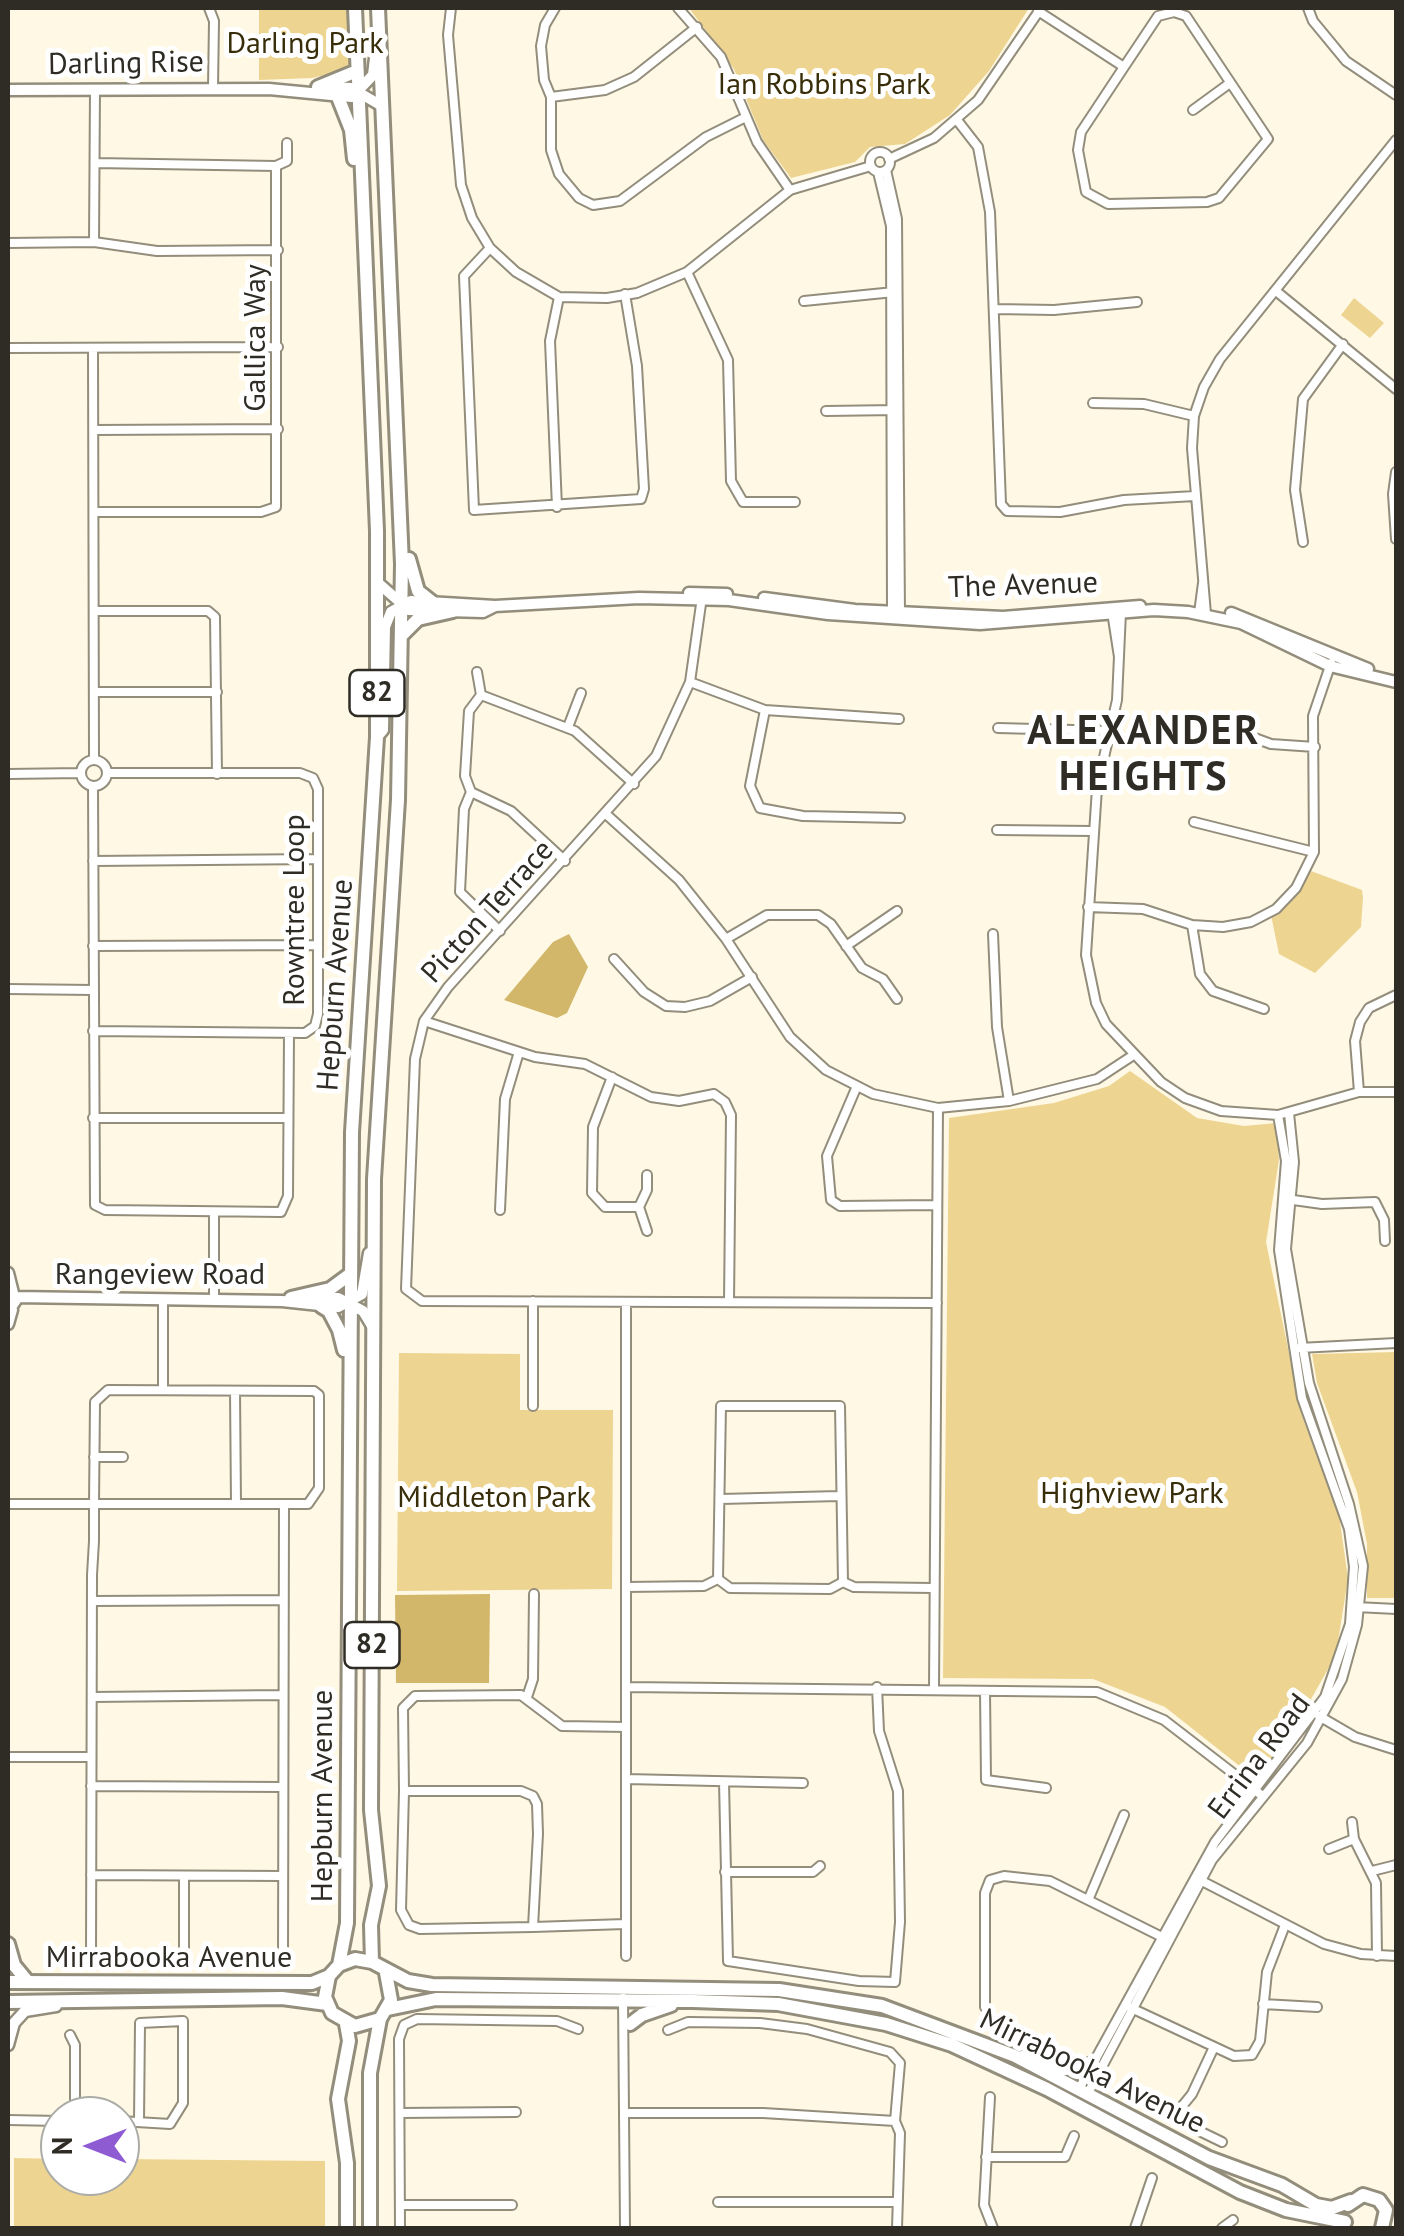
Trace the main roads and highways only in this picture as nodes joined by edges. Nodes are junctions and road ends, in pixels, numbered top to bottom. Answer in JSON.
{"nodes":[{"id":1,"x":355,"y":8,"type":"edge"},
{"id":2,"x":375,"y":8,"type":"edge"},
{"id":3,"x":357,"y":71,"type":"junction"},
{"id":4,"x":311,"y":89,"type":"road end"},
{"id":5,"x":338,"y":97,"type":"road end"},
{"id":6,"x":364,"y":230,"type":"junction"},
{"id":7,"x":400,"y":474,"type":"junction"},
{"id":8,"x":432,"y":602,"type":"road end"},
{"id":9,"x":452,"y":611,"type":"road end"},
{"id":10,"x":401,"y":637,"type":"junction"},
{"id":11,"x":349,"y":1275,"type":"junction"},
{"id":12,"x":287,"y":1300,"type":"road end"},
{"id":13,"x":321,"y":1306,"type":"road end"},
{"id":14,"x":350,"y":1392,"type":"junction"},
{"id":15,"x":8,"y":1944,"type":"edge"},
{"id":16,"x":372,"y":1962,"type":"junction"},
{"id":17,"x":334,"y":1971,"type":"junction"},
{"id":18,"x":386,"y":1973,"type":"junction"},
{"id":19,"x":8,"y":1982,"type":"edge"},
{"id":20,"x":28,"y":1982,"type":"junction"},
{"id":21,"x":8,"y":1991,"type":"edge"},
{"id":22,"x":627,"y":1993,"type":"junction"},
{"id":23,"x":693,"y":2000,"type":"junction"},
{"id":24,"x":8,"y":2002,"type":"edge"},
{"id":25,"x":66,"y":2002,"type":"junction"},
{"id":26,"x":327,"y":2004,"type":"junction"},
{"id":27,"x":384,"y":2014,"type":"junction"},
{"id":28,"x":346,"y":2024,"type":"junction"},
{"id":29,"x":630,"y":2024,"type":"road end"},
{"id":30,"x":1014,"y":2056,"type":"junction"},
{"id":31,"x":1091,"y":2065,"type":"road end"},
{"id":32,"x":1080,"y":2098,"type":"junction"},
{"id":33,"x":1351,"y":2200,"type":"junction"},
{"id":34,"x":1390,"y":2206,"type":"edge"},
{"id":35,"x":1347,"y":2225,"type":"edge"},
{"id":36,"x":1396,"y":2226,"type":"edge"},
{"id":37,"x":347,"y":2228,"type":"edge"},
{"id":38,"x":370,"y":2228,"type":"edge"},
{"id":39,"x":1384,"y":2228,"type":"edge"}],
"edges":[{"from":1,"to":3,"type":"main road","name":"Hepburn Avenue","number":"82"},
{"from":2,"to":7,"type":"main road","name":"Hepburn Avenue","number":"82"},
{"from":3,"to":4,"type":"main road"},
{"from":3,"to":6,"type":"main road","name":"Hepburn Avenue","number":"82"},
{"from":5,"to":6,"type":"main road"},
{"from":6,"to":11,"type":"main road","name":"Hepburn Avenue","number":"82"},
{"from":7,"to":8,"type":"main road"},
{"from":7,"to":10,"type":"main road","name":"Hepburn Avenue","number":"82"},
{"from":9,"to":10,"type":"main road"},
{"from":10,"to":16,"type":"main road","name":"Hepburn Avenue","number":"82"},
{"from":11,"to":12,"type":"main road"},
{"from":11,"to":14,"type":"main road","name":"Hepburn Avenue","number":"82"},
{"from":13,"to":14,"type":"main road"},
{"from":14,"to":17,"type":"main road","name":"Hepburn Avenue","number":"82"},
{"from":15,"to":20,"type":"main road"},
{"from":16,"to":17,"type":"main road"},
{"from":16,"to":18,"type":"main road"},
{"from":17,"to":20,"type":"main road","name":"Mirrabooka Avenue"},
{"from":17,"to":26,"type":"main road","number":"82"},
{"from":18,"to":22,"type":"main road","name":"Mirrabooka Avenue"},
{"from":18,"to":27,"type":"main road"},
{"from":19,"to":20,"type":"main road","name":"Mirrabooka Avenue"},
{"from":21,"to":25,"type":"main road"},
{"from":22,"to":23,"type":"main road","name":"Mirrabooka Avenue"},
{"from":22,"to":27,"type":"main road","name":"Mirrabooka Avenue"},
{"from":22,"to":30,"type":"main road","name":"Mirrabooka Avenue"},
{"from":23,"to":29,"type":"main road"},
{"from":23,"to":32,"type":"main road","name":"Mirrabooka Avenue"},
{"from":24,"to":25,"type":"main road","name":"Mirrabooka Avenue"},
{"from":25,"to":26,"type":"main road","name":"Mirrabooka Avenue"},
{"from":26,"to":28,"type":"main road"},
{"from":27,"to":28,"type":"main road"},
{"from":27,"to":38,"type":"main road"},
{"from":28,"to":37,"type":"main road"},
{"from":30,"to":31,"type":"main road"},
{"from":30,"to":32,"type":"main road","name":"Mirrabooka Avenue"},
{"from":32,"to":33,"type":"main road","name":"Mirrabooka Avenue"},
{"from":32,"to":35,"type":"main road","name":"Mirrabooka Avenue"},
{"from":33,"to":34,"type":"main road","name":"Mirrabooka Avenue"},
{"from":33,"to":35,"type":"main road","name":"Mirrabooka Avenue"},
{"from":34,"to":39,"type":"main road","name":"Mirrabooka Avenue"},
{"from":36,"to":39,"type":"main road","name":"Mirrabooka Avenue"}]}
